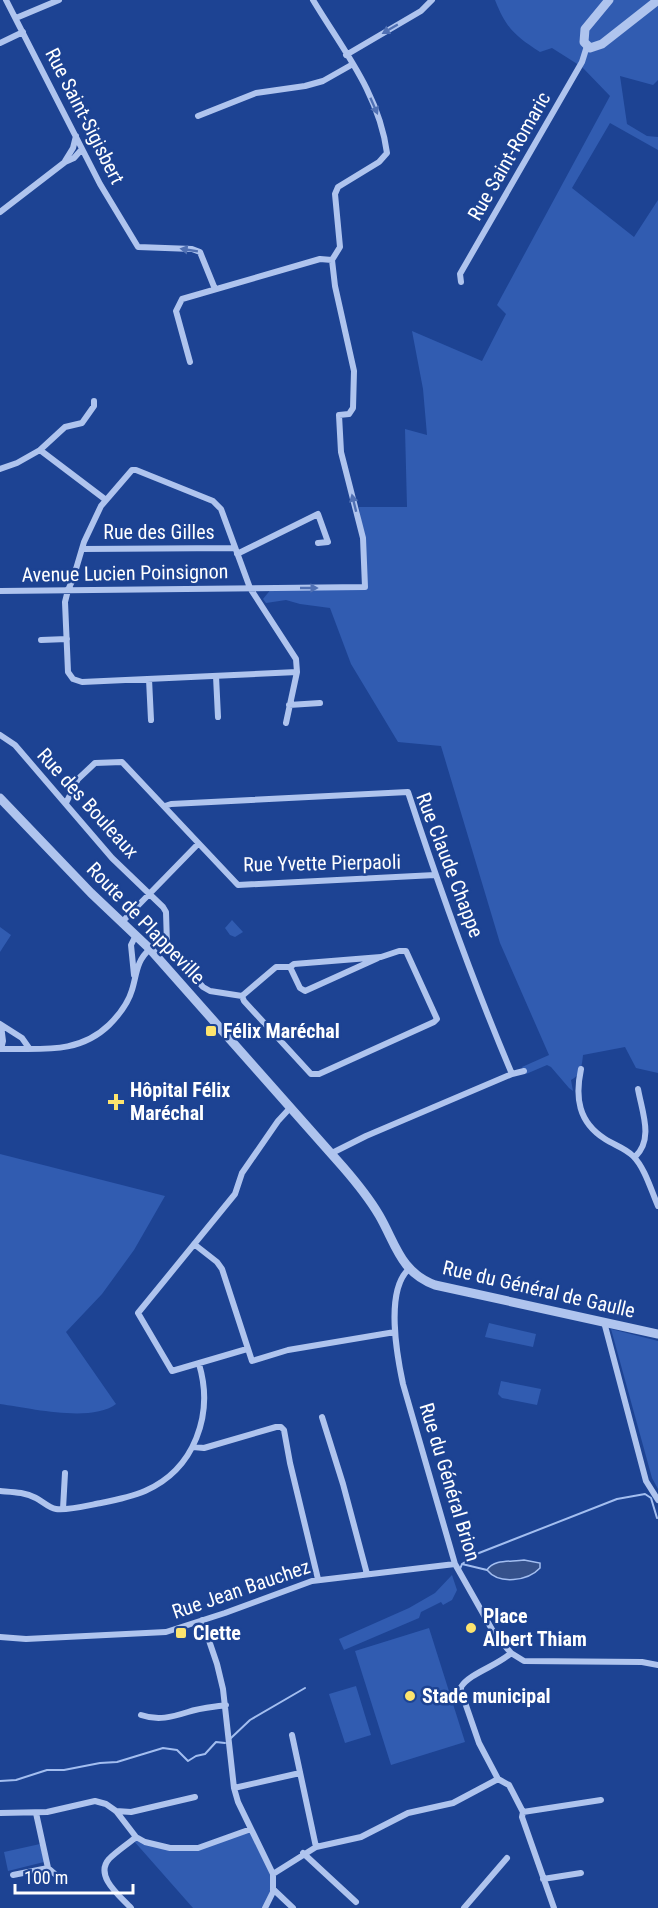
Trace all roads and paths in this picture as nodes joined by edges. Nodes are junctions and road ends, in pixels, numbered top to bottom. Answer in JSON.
{"nodes":[{"id":1,"x":6,"y":0,"type":"edge"},
{"id":2,"x":59,"y":0,"type":"edge"},
{"id":3,"x":313,"y":0,"type":"edge"},
{"id":4,"x":432,"y":0,"type":"edge"},
{"id":5,"x":609,"y":0,"type":"edge"},
{"id":6,"x":658,"y":0,"type":"edge"},
{"id":7,"x":16,"y":18,"type":"junction"},
{"id":8,"x":23,"y":32,"type":"junction"},
{"id":9,"x":0,"y":43,"type":"edge"},
{"id":10,"x":587,"y":46,"type":"junction"},
{"id":11,"x":346,"y":55,"type":"junction"},
{"id":12,"x":353,"y":64,"type":"junction"},
{"id":13,"x":198,"y":116,"type":"dead end"},
{"id":14,"x":76,"y":136,"type":"junction"},
{"id":15,"x":82,"y":149,"type":"junction"},
{"id":16,"x":65,"y":162,"type":"junction"},
{"id":17,"x":1,"y":210,"type":"edge"},
{"id":18,"x":332,"y":260,"type":"junction"},
{"id":19,"x":461,"y":282,"type":"dead end"},
{"id":20,"x":215,"y":289,"type":"junction"},
{"id":21,"x":189,"y":362,"type":"dead end"},
{"id":22,"x":94,"y":401,"type":"dead end"},
{"id":23,"x":40,"y":450,"type":"junction"},
{"id":24,"x":0,"y":469,"type":"edge"},
{"id":25,"x":106,"y":500,"type":"junction"},
{"id":26,"x":318,"y":543,"type":"dead end"},
{"id":27,"x":82,"y":549,"type":"junction"},
{"id":28,"x":236,"y":551,"type":"junction"},
{"id":29,"x":250,"y":588,"type":"junction"},
{"id":30,"x":68,"y":590,"type":"junction"},
{"id":31,"x":0,"y":591,"type":"edge"},
{"id":32,"x":67,"y":639,"type":"junction"},
{"id":33,"x":41,"y":640,"type":"dead end"},
{"id":34,"x":297,"y":672,"type":"junction"},
{"id":35,"x":216,"y":676,"type":"junction"},
{"id":36,"x":149,"y":678,"type":"junction"},
{"id":37,"x":320,"y":703,"type":"dead end"},
{"id":38,"x":289,"y":705,"type":"junction"},
{"id":39,"x":218,"y":717,"type":"dead end"},
{"id":40,"x":151,"y":720,"type":"dead end"},
{"id":41,"x":286,"y":723,"type":"dead end"},
{"id":42,"x":0,"y":735,"type":"edge"},
{"id":43,"x":0,"y":798,"type":"edge"},
{"id":44,"x":66,"y":803,"type":"junction"},
{"id":45,"x":165,"y":806,"type":"junction"},
{"id":46,"x":198,"y":844,"type":"junction"},
{"id":47,"x":435,"y":875,"type":"junction"},
{"id":48,"x":150,"y":894,"type":"junction"},
{"id":49,"x":122,"y":922,"type":"junction"},
{"id":50,"x":136,"y":935,"type":"junction"},
{"id":51,"x":150,"y":949,"type":"junction"},
{"id":52,"x":381,"y":957,"type":"junction"},
{"id":53,"x":290,"y":968,"type":"junction"},
{"id":54,"x":134,"y":975,"type":"junction"},
{"id":55,"x":242,"y":996,"type":"junction"},
{"id":56,"x":1,"y":1024,"type":"edge"},
{"id":57,"x":29,"y":1048,"type":"junction"},
{"id":58,"x":0,"y":1049,"type":"edge"},
{"id":59,"x":581,"y":1069,"type":"dead end"},
{"id":60,"x":524,"y":1071,"type":"dead end"},
{"id":61,"x":512,"y":1074,"type":"junction"},
{"id":62,"x":262,"y":1076,"type":"joint"},
{"id":63,"x":638,"y":1089,"type":"dead end"},
{"id":64,"x":290,"y":1108,"type":"junction"},
{"id":65,"x":330,"y":1154,"type":"junction"},
{"id":66,"x":635,"y":1157,"type":"junction"},
{"id":67,"x":658,"y":1206,"type":"edge"},
{"id":68,"x":194,"y":1244,"type":"junction"},
{"id":69,"x":409,"y":1269,"type":"junction"},
{"id":70,"x":604,"y":1322,"type":"junction"},
{"id":71,"x":395,"y":1332,"type":"junction"},
{"id":72,"x":658,"y":1334,"type":"edge"},
{"id":73,"x":247,"y":1349,"type":"junction"},
{"id":74,"x":199,"y":1364,"type":"junction"},
{"id":75,"x":322,"y":1417,"type":"dead end"},
{"id":76,"x":193,"y":1447,"type":"junction"},
{"id":77,"x":65,"y":1473,"type":"dead end"},
{"id":78,"x":0,"y":1491,"type":"edge"},
{"id":79,"x":658,"y":1500,"type":"edge"},
{"id":80,"x":63,"y":1509,"type":"junction"},
{"id":81,"x":455,"y":1564,"type":"junction"},
{"id":82,"x":367,"y":1574,"type":"junction"},
{"id":83,"x":318,"y":1580,"type":"junction"},
{"id":84,"x":202,"y":1620,"type":"junction"},
{"id":85,"x":0,"y":1637,"type":"edge"},
{"id":86,"x":511,"y":1653,"type":"junction"},
{"id":87,"x":658,"y":1665,"type":"edge"},
{"id":88,"x":226,"y":1705,"type":"junction"},
{"id":89,"x":141,"y":1715,"type":"dead end"},
{"id":90,"x":292,"y":1735,"type":"dead end"},
{"id":91,"x":300,"y":1773,"type":"junction"},
{"id":92,"x":498,"y":1779,"type":"junction"},
{"id":93,"x":234,"y":1788,"type":"junction"},
{"id":94,"x":195,"y":1797,"type":"dead end"},
{"id":95,"x":601,"y":1800,"type":"dead end"},
{"id":96,"x":116,"y":1811,"type":"junction"},
{"id":97,"x":523,"y":1812,"type":"junction"},
{"id":98,"x":0,"y":1813,"type":"edge"},
{"id":99,"x":36,"y":1813,"type":"junction"},
{"id":100,"x":251,"y":1829,"type":"junction"},
{"id":101,"x":136,"y":1836,"type":"junction"},
{"id":102,"x":316,"y":1846,"type":"junction"},
{"id":103,"x":303,"y":1853,"type":"junction"},
{"id":104,"x":507,"y":1858,"type":"dead end"},
{"id":105,"x":48,"y":1868,"type":"junction"},
{"id":106,"x":273,"y":1874,"type":"junction"},
{"id":107,"x":580,"y":1874,"type":"dead end"},
{"id":108,"x":13,"y":1875,"type":"dead end"},
{"id":109,"x":543,"y":1879,"type":"junction"},
{"id":110,"x":63,"y":1881,"type":"dead end"},
{"id":111,"x":273,"y":1889,"type":"junction"},
{"id":112,"x":356,"y":1902,"type":"dead end"},
{"id":113,"x":131,"y":1908,"type":"edge"},
{"id":114,"x":264,"y":1908,"type":"edge"},
{"id":115,"x":293,"y":1908,"type":"edge"},
{"id":116,"x":464,"y":1908,"type":"edge"},
{"id":117,"x":554,"y":1908,"type":"edge"}],
"edges":[{"from":1,"to":7,"type":"street","name":"Rue Saint-Sigisbert"},
{"from":2,"to":7,"type":"street"},
{"from":3,"to":11,"type":"street"},
{"from":4,"to":11,"type":"street","one_way":true},
{"from":5,"to":10,"type":"street"},
{"from":6,"to":10,"type":"street"},
{"from":7,"to":8,"type":"street","name":"Rue Saint-Sigisbert"},
{"from":8,"to":9,"type":"street"},
{"from":8,"to":14,"type":"street","name":"Rue Saint-Sigisbert"},
{"from":10,"to":19,"type":"street","name":"Rue Saint-Romaric"},
{"from":11,"to":12,"type":"street"},
{"from":12,"to":13,"type":"street"},
{"from":12,"to":18,"type":"street","one_way":true},
{"from":14,"to":15,"type":"street","name":"Rue Saint-Sigisbert"},
{"from":14,"to":16,"type":"street"},
{"from":15,"to":16,"type":"street"},
{"from":20,"to":15,"type":"street","name":"Rue Saint-Sigisbert","one_way":true},
{"from":16,"to":17,"type":"street"},
{"from":18,"to":20,"type":"street"},
{"from":29,"to":18,"type":"street","name":"Avenue Lucien Poinsignon","one_way":true},
{"from":20,"to":21,"type":"street"},
{"from":22,"to":23,"type":"street"},
{"from":23,"to":24,"type":"street"},
{"from":23,"to":25,"type":"street"},
{"from":25,"to":27,"type":"street"},
{"from":25,"to":28,"type":"street"},
{"from":26,"to":28,"type":"street"},
{"from":27,"to":28,"type":"street","name":"Rue des Gilles"},
{"from":27,"to":30,"type":"street"},
{"from":28,"to":29,"type":"street"},
{"from":29,"to":30,"type":"street","name":"Avenue Lucien Poinsignon"},
{"from":29,"to":34,"type":"street"},
{"from":30,"to":31,"type":"street","name":"Avenue Lucien Poinsignon"},
{"from":30,"to":32,"type":"street"},
{"from":32,"to":33,"type":"street"},
{"from":32,"to":36,"type":"street"},
{"from":34,"to":35,"type":"street"},
{"from":34,"to":38,"type":"street"},
{"from":35,"to":36,"type":"street"},
{"from":35,"to":39,"type":"street"},
{"from":36,"to":40,"type":"street"},
{"from":37,"to":38,"type":"street"},
{"from":38,"to":41,"type":"street"},
{"from":42,"to":44,"type":"street","name":"Rue des Bouleaux"},
{"from":43,"to":49,"type":"street","name":"Route de Plappeville"},
{"from":44,"to":45,"type":"street","name":"Rue Yvette Pierpaoli"},
{"from":44,"to":48,"type":"street","name":"Rue des Bouleaux"},
{"from":45,"to":46,"type":"street","name":"Rue Yvette Pierpaoli"},
{"from":45,"to":47,"type":"street","name":"Rue Claude Chappe"},
{"from":46,"to":47,"type":"street","name":"Rue Yvette Pierpaoli"},
{"from":46,"to":48,"type":"street"},
{"from":47,"to":61,"type":"street","name":"Rue Claude Chappe"},
{"from":48,"to":49,"type":"street"},
{"from":48,"to":55,"type":"street","name":"Rue des Bouleaux"},
{"from":49,"to":50,"type":"street","name":"Route de Plappeville"},
{"from":50,"to":51,"type":"street","name":"Route de Plappeville"},
{"from":50,"to":54,"type":"street"},
{"from":51,"to":54,"type":"street"},
{"from":51,"to":62,"type":"street","name":"Route de Plappeville"},
{"from":52,"to":53,"type":"street"},
{"from":52,"to":53,"type":"street"},
{"from":52,"to":55,"type":"street"},
{"from":53,"to":55,"type":"street"},
{"from":54,"to":57,"type":"street"},
{"from":56,"to":57,"type":"street"},
{"from":56,"to":58,"type":"street"},
{"from":57,"to":58,"type":"street"},
{"from":59,"to":66,"type":"street"},
{"from":60,"to":61,"type":"street"},
{"from":61,"to":65,"type":"street"},
{"from":62,"to":64,"type":"street","name":"Rue du Général de Gaulle"},
{"from":63,"to":66,"type":"street"},
{"from":64,"to":65,"type":"street","name":"Rue du Général de Gaulle"},
{"from":64,"to":68,"type":"street"},
{"from":65,"to":69,"type":"street","name":"Rue du Général de Gaulle"},
{"from":66,"to":67,"type":"street"},
{"from":68,"to":73,"type":"street"},
{"from":68,"to":74,"type":"street"},
{"from":69,"to":70,"type":"street","name":"Rue du Général de Gaulle"},
{"from":69,"to":71,"type":"street","name":"Rue du Général Brion"},
{"from":70,"to":72,"type":"street","name":"Rue du Général de Gaulle"},
{"from":70,"to":79,"type":"street"},
{"from":71,"to":73,"type":"street"},
{"from":71,"to":81,"type":"street","name":"Rue du Général Brion"},
{"from":73,"to":74,"type":"street"},
{"from":74,"to":76,"type":"street"},
{"from":75,"to":82,"type":"street"},
{"from":76,"to":80,"type":"street"},
{"from":76,"to":83,"type":"street"},
{"from":77,"to":80,"type":"street"},
{"from":78,"to":80,"type":"street"},
{"from":81,"to":82,"type":"street","name":"Rue Jean Bauchez"},
{"from":81,"to":86,"type":"street","name":"Rue du Général Brion"},
{"from":82,"to":83,"type":"street","name":"Rue Jean Bauchez"},
{"from":83,"to":84,"type":"street","name":"Rue Jean Bauchez"},
{"from":84,"to":85,"type":"street","name":"Rue Jean Bauchez"},
{"from":84,"to":88,"type":"street"},
{"from":86,"to":87,"type":"street"},
{"from":86,"to":92,"type":"street"},
{"from":88,"to":89,"type":"street"},
{"from":88,"to":93,"type":"street"},
{"from":90,"to":91,"type":"street"},
{"from":91,"to":93,"type":"street"},
{"from":91,"to":102,"type":"street"},
{"from":92,"to":97,"type":"street"},
{"from":92,"to":102,"type":"street"},
{"from":93,"to":100,"type":"street"},
{"from":94,"to":96,"type":"street"},
{"from":95,"to":97,"type":"street"},
{"from":96,"to":99,"type":"street"},
{"from":96,"to":101,"type":"street"},
{"from":97,"to":109,"type":"street"},
{"from":98,"to":99,"type":"street"},
{"from":99,"to":105,"type":"street"},
{"from":100,"to":101,"type":"street"},
{"from":100,"to":106,"type":"street"},
{"from":101,"to":113,"type":"street"},
{"from":102,"to":103,"type":"street"},
{"from":103,"to":106,"type":"street"},
{"from":103,"to":112,"type":"street"},
{"from":104,"to":116,"type":"street"},
{"from":105,"to":108,"type":"street"},
{"from":105,"to":110,"type":"street"},
{"from":106,"to":111,"type":"street"},
{"from":107,"to":109,"type":"street"},
{"from":109,"to":117,"type":"street"},
{"from":111,"to":114,"type":"street"},
{"from":111,"to":115,"type":"street"}]}
